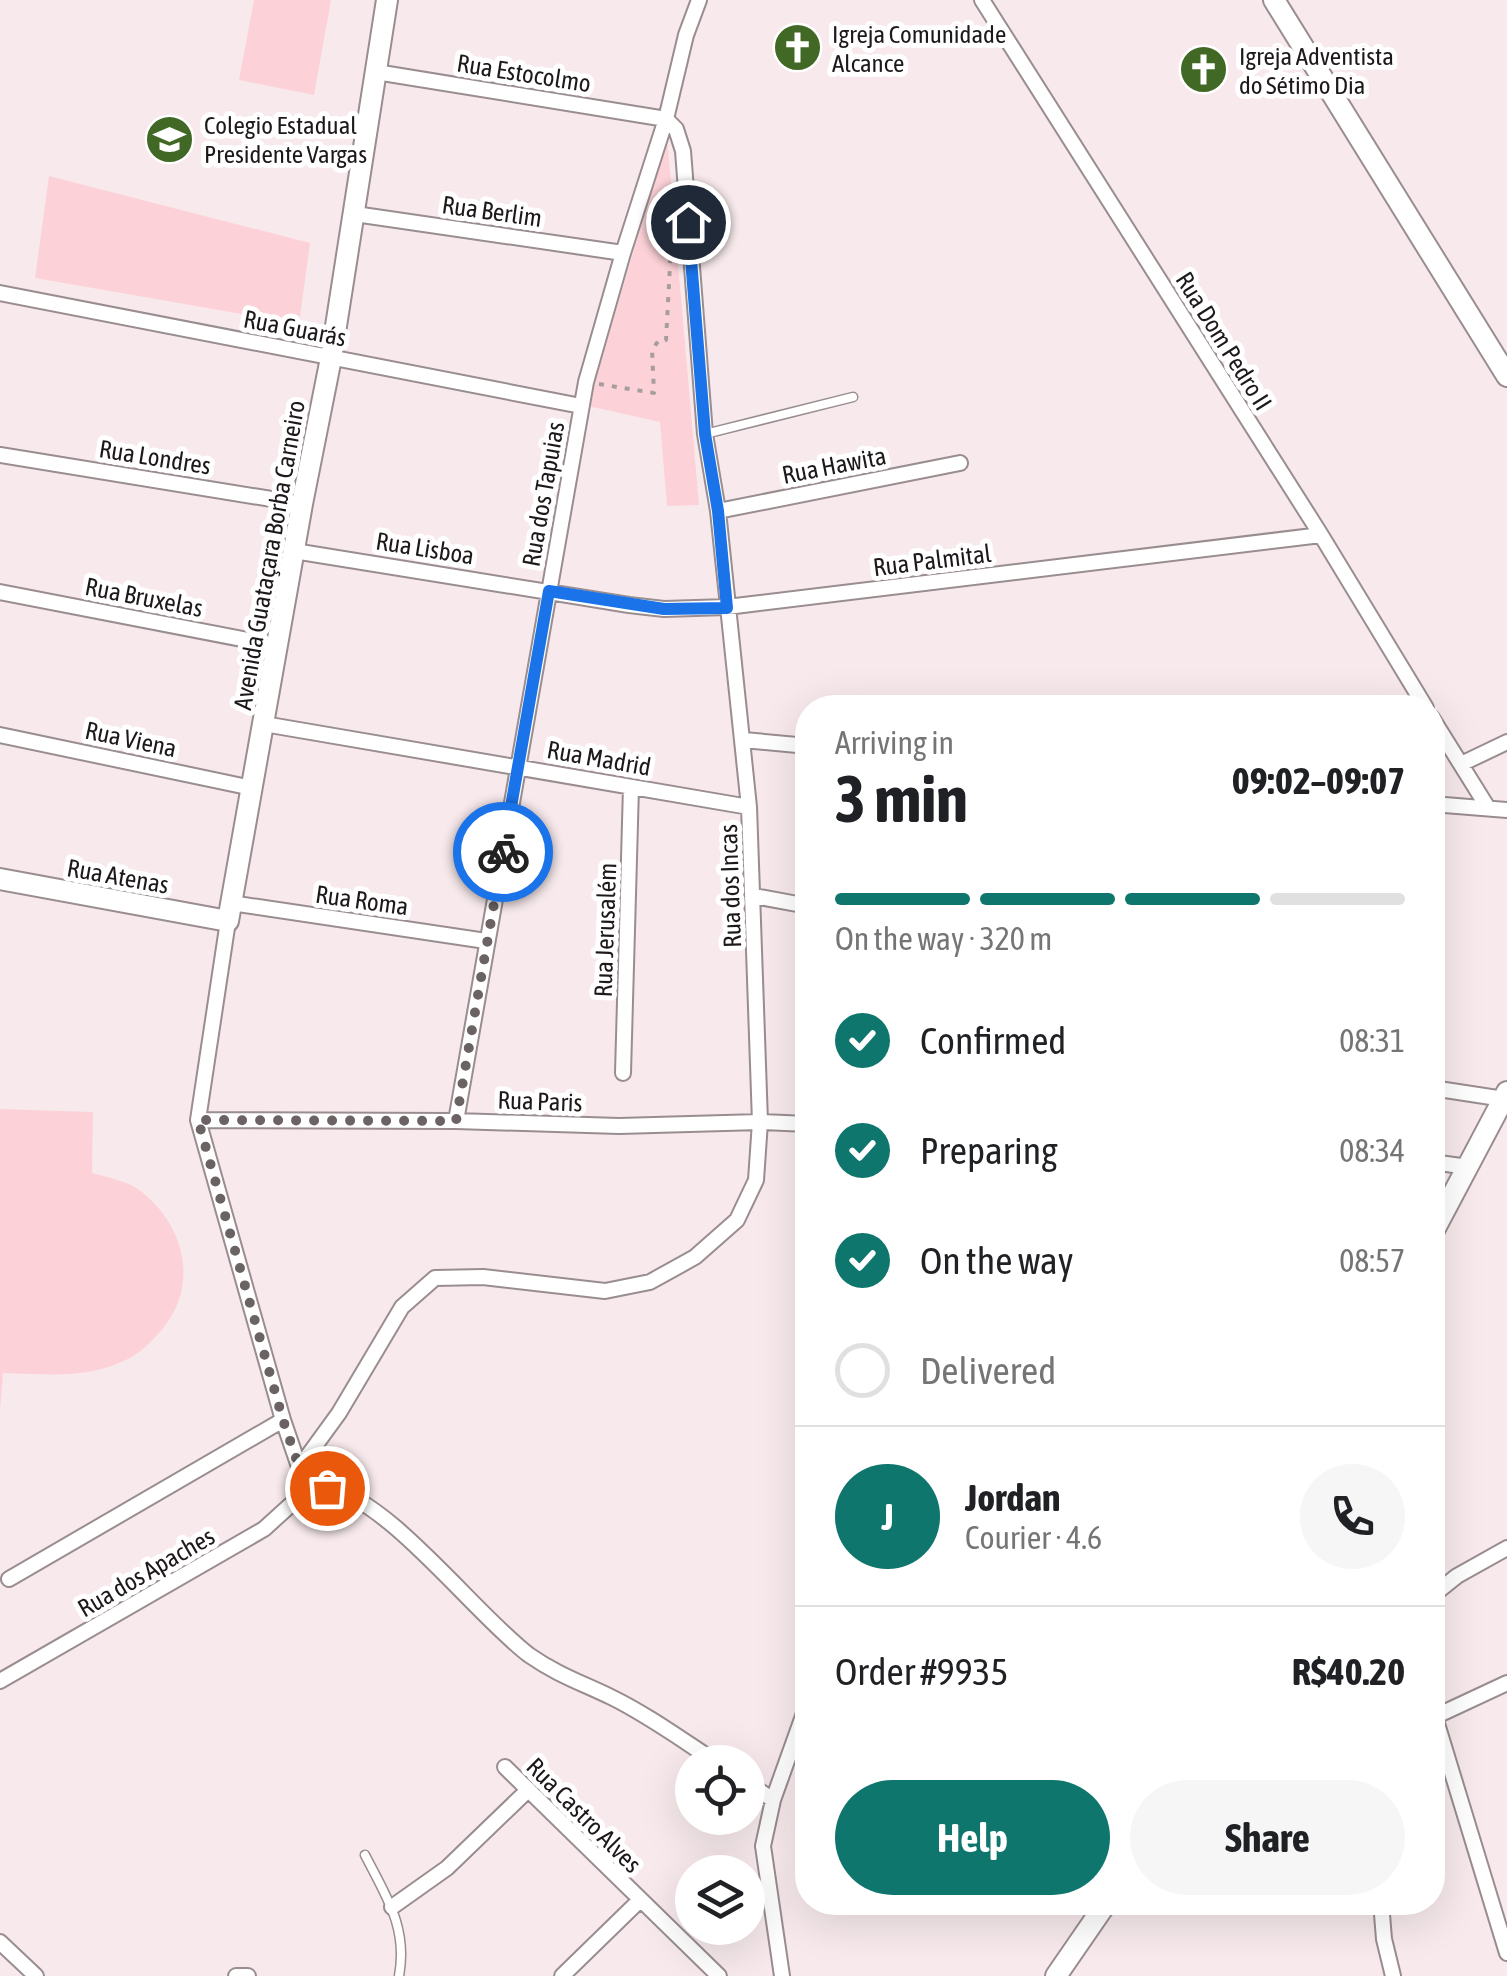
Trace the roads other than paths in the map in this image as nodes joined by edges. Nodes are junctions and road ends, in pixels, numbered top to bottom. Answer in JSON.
{"nodes":[{"id":1,"x":388,"y":0,"type":"edge"},
{"id":2,"x":699,"y":0,"type":"edge"},
{"id":3,"x":982,"y":0,"type":"edge"},
{"id":4,"x":1274,"y":0,"type":"edge"},
{"id":5,"x":376,"y":72,"type":"junction"},
{"id":6,"x":666,"y":119,"type":"junction"},
{"id":7,"x":355,"y":214,"type":"junction"},
{"id":8,"x":623,"y":252,"type":"junction"},
{"id":9,"x":0,"y":293,"type":"edge"},
{"id":10,"x":1507,"y":340,"type":"edge"},
{"id":11,"x":1484,"y":344,"type":"junction"},
{"id":12,"x":332,"y":358,"type":"junction"},
{"id":13,"x":1507,"y":376,"type":"edge"},
{"id":14,"x":854,"y":397,"type":"dead end"},
{"id":15,"x":581,"y":406,"type":"junction"},
{"id":16,"x":705,"y":434,"type":"junction"},
{"id":17,"x":0,"y":454,"type":"edge"},
{"id":18,"x":960,"y":463,"type":"dead end"},
{"id":19,"x":302,"y":504,"type":"junction"},
{"id":20,"x":718,"y":511,"type":"junction"},
{"id":21,"x":1320,"y":535,"type":"junction"},
{"id":22,"x":294,"y":550,"type":"junction"},
{"id":23,"x":549,"y":591,"type":"junction"},
{"id":24,"x":0,"y":592,"type":"edge"},
{"id":25,"x":727,"y":608,"type":"junction"},
{"id":26,"x":278,"y":646,"type":"junction"},
{"id":27,"x":1418,"y":695,"type":"edge"},
{"id":28,"x":264,"y":724,"type":"junction"},
{"id":29,"x":0,"y":735,"type":"edge"},
{"id":30,"x":1445,"y":739,"type":"edge"},
{"id":31,"x":744,"y":740,"type":"junction"},
{"id":32,"x":1507,"y":742,"type":"edge"},
{"id":33,"x":795,"y":745,"type":"edge"},
{"id":34,"x":1460,"y":764,"type":"junction"},
{"id":35,"x":516,"y":766,"type":"junction"},
{"id":36,"x":252,"y":788,"type":"junction"},
{"id":37,"x":631,"y":788,"type":"junction"},
{"id":38,"x":1445,"y":805,"type":"edge"},
{"id":39,"x":749,"y":808,"type":"junction"},
{"id":40,"x":1488,"y":808,"type":"junction"},
{"id":41,"x":1507,"y":810,"type":"edge"},
{"id":42,"x":0,"y":880,"type":"edge"},
{"id":43,"x":754,"y":896,"type":"junction"},
{"id":44,"x":795,"y":904,"type":"edge"},
{"id":45,"x":229,"y":912,"type":"junction"},
{"id":46,"x":486,"y":941,"type":"junction"},
{"id":47,"x":624,"y":1073,"type":"dead end"},
{"id":48,"x":1445,"y":1089,"type":"edge"},
{"id":49,"x":1506,"y":1096,"type":"edge"},
{"id":50,"x":198,"y":1120,"type":"junction"},
{"id":51,"x":456,"y":1121,"type":"junction"},
{"id":52,"x":760,"y":1122,"type":"junction"},
{"id":53,"x":795,"y":1123,"type":"edge"},
{"id":54,"x":1445,"y":1164,"type":"edge"},
{"id":55,"x":1468,"y":1167,"type":"junction"},
{"id":56,"x":1445,"y":1210,"type":"edge"},
{"id":57,"x":283,"y":1420,"type":"junction"},
{"id":58,"x":299,"y":1468,"type":"junction"},
{"id":59,"x":307,"y":1490,"type":"junction"},
{"id":60,"x":1507,"y":1548,"type":"edge"},
{"id":61,"x":8,"y":1579,"type":"dead end"},
{"id":62,"x":1445,"y":1586,"type":"edge"},
{"id":63,"x":0,"y":1681,"type":"edge"},
{"id":64,"x":1507,"y":1684,"type":"edge"},
{"id":65,"x":1445,"y":1713,"type":"edge"},
{"id":66,"x":795,"y":1737,"type":"edge"},
{"id":67,"x":690,"y":1745,"type":"edge"},
{"id":68,"x":1445,"y":1753,"type":"edge"},
{"id":69,"x":506,"y":1767,"type":"dead end"},
{"id":70,"x":527,"y":1791,"type":"junction"},
{"id":71,"x":765,"y":1795,"type":"edge"},
{"id":72,"x":772,"y":1800,"type":"junction"},
{"id":73,"x":364,"y":1856,"type":"dead end"},
{"id":74,"x":639,"y":1901,"type":"junction"},
{"id":75,"x":392,"y":1907,"type":"junction"},
{"id":76,"x":1097,"y":1915,"type":"edge"},
{"id":77,"x":1382,"y":1915,"type":"edge"},
{"id":78,"x":0,"y":1942,"type":"edge"},
{"id":79,"x":1507,"y":1953,"type":"edge"},
{"id":80,"x":36,"y":1976,"type":"edge"},
{"id":81,"x":236,"y":1976,"type":"edge"},
{"id":82,"x":248,"y":1976,"type":"edge"},
{"id":83,"x":399,"y":1976,"type":"edge"},
{"id":84,"x":562,"y":1976,"type":"edge"},
{"id":85,"x":719,"y":1976,"type":"edge"},
{"id":86,"x":782,"y":1976,"type":"edge"},
{"id":87,"x":1056,"y":1976,"type":"edge"},
{"id":88,"x":1393,"y":1976,"type":"edge"}],
"edges":[{"from":1,"to":5,"type":"street","name":"Avenida Guataçara Borba Carneiro"},
{"from":2,"to":6,"type":"street"},
{"from":3,"to":21,"type":"street","name":"Rua Dom Pedro II"},
{"from":4,"to":11,"type":"street"},
{"from":5,"to":6,"type":"street","name":"Rua Estocolmo"},
{"from":5,"to":7,"type":"street","name":"Avenida Guataçara Borba Carneiro"},
{"from":6,"to":8,"type":"street","name":"Rua dos Tapuias"},
{"from":6,"to":16,"type":"street","name":"Rua dos Incas"},
{"from":7,"to":8,"type":"street","name":"Rua Berlim"},
{"from":7,"to":12,"type":"street","name":"Avenida Guataçara Borba Carneiro"},
{"from":8,"to":15,"type":"street","name":"Rua dos Tapuias"},
{"from":9,"to":12,"type":"street","name":"Rua Guarás"},
{"from":10,"to":11,"type":"street"},
{"from":11,"to":13,"type":"street"},
{"from":12,"to":15,"type":"street","name":"Rua Guarás"},
{"from":12,"to":19,"type":"street","name":"Avenida Guataçara Borba Carneiro"},
{"from":14,"to":16,"type":"lane"},
{"from":15,"to":23,"type":"street","name":"Rua dos Tapuias"},
{"from":16,"to":20,"type":"street","name":"Rua dos Incas"},
{"from":17,"to":19,"type":"street","name":"Rua Londres"},
{"from":18,"to":20,"type":"street","name":"Rua Hawita"},
{"from":19,"to":22,"type":"street","name":"Avenida Guataçara Borba Carneiro"},
{"from":20,"to":25,"type":"street","name":"Rua dos Incas"},
{"from":21,"to":25,"type":"street","name":"Rua Palmital"},
{"from":21,"to":27,"type":"street","name":"Rua Dom Pedro II"},
{"from":22,"to":23,"type":"street","name":"Rua Lisboa"},
{"from":22,"to":26,"type":"street","name":"Avenida Guataçara Borba Carneiro"},
{"from":23,"to":25,"type":"street","name":"Rua Palmital"},
{"from":23,"to":35,"type":"street","name":"Rua dos Tapuias"},
{"from":24,"to":26,"type":"street","name":"Rua Bruxelas"},
{"from":25,"to":31,"type":"street","name":"Rua dos Incas"},
{"from":26,"to":28,"type":"street","name":"Avenida Guataçara Borba Carneiro"},
{"from":28,"to":35,"type":"street","name":"Rua Madrid"},
{"from":28,"to":36,"type":"street","name":"Avenida Guataçara Borba Carneiro"},
{"from":29,"to":36,"type":"street","name":"Rua Viena"},
{"from":30,"to":34,"type":"street"},
{"from":31,"to":33,"type":"street"},
{"from":31,"to":39,"type":"street","name":"Rua dos Incas"},
{"from":32,"to":34,"type":"street"},
{"from":34,"to":40,"type":"street"},
{"from":35,"to":37,"type":"street","name":"Rua Madrid"},
{"from":35,"to":46,"type":"street","name":"Rua dos Tapuias"},
{"from":36,"to":45,"type":"street","name":"Avenida Guataçara Borba Carneiro"},
{"from":37,"to":39,"type":"street","name":"Rua Madrid"},
{"from":37,"to":47,"type":"street","name":"Rua Jerusalém"},
{"from":38,"to":40,"type":"street"},
{"from":39,"to":43,"type":"street","name":"Rua dos Incas"},
{"from":40,"to":41,"type":"street"},
{"from":42,"to":45,"type":"street","name":"Rua Atenas"},
{"from":43,"to":44,"type":"street"},
{"from":43,"to":52,"type":"street","name":"Rua dos Incas"},
{"from":45,"to":46,"type":"street","name":"Rua Roma"},
{"from":45,"to":50,"type":"street","name":"Avenida Guataçara Borba Carneiro"},
{"from":46,"to":51,"type":"street","name":"Rua dos Tapuias"},
{"from":48,"to":49,"type":"street"},
{"from":49,"to":55,"type":"street"},
{"from":50,"to":51,"type":"street","name":"Rua Paris"},
{"from":50,"to":57,"type":"street"},
{"from":51,"to":52,"type":"street","name":"Rua Paris"},
{"from":52,"to":53,"type":"street","name":"Rua Paris"},
{"from":52,"to":58,"type":"street","name":"Rua dos Incas"},
{"from":54,"to":55,"type":"street"},
{"from":55,"to":56,"type":"street"},
{"from":57,"to":58,"type":"street"},
{"from":57,"to":61,"type":"street"},
{"from":58,"to":59,"type":"street"},
{"from":59,"to":63,"type":"street","name":"Rua dos Apaches"},
{"from":59,"to":67,"type":"street"},
{"from":60,"to":62,"type":"street"},
{"from":64,"to":65,"type":"street"},
{"from":66,"to":72,"type":"street"},
{"from":68,"to":79,"type":"street"},
{"from":69,"to":70,"type":"street","name":"Rua Castro Alves"},
{"from":70,"to":74,"type":"street","name":"Rua Castro Alves"},
{"from":70,"to":75,"type":"street"},
{"from":71,"to":72,"type":"street"},
{"from":72,"to":86,"type":"street"},
{"from":73,"to":75,"type":"lane"},
{"from":74,"to":84,"type":"street"},
{"from":74,"to":85,"type":"street","name":"Rua Castro Alves"},
{"from":75,"to":83,"type":"lane"},
{"from":76,"to":87,"type":"street"},
{"from":77,"to":88,"type":"street"},
{"from":78,"to":80,"type":"street"},
{"from":81,"to":82,"type":"street"}]}
